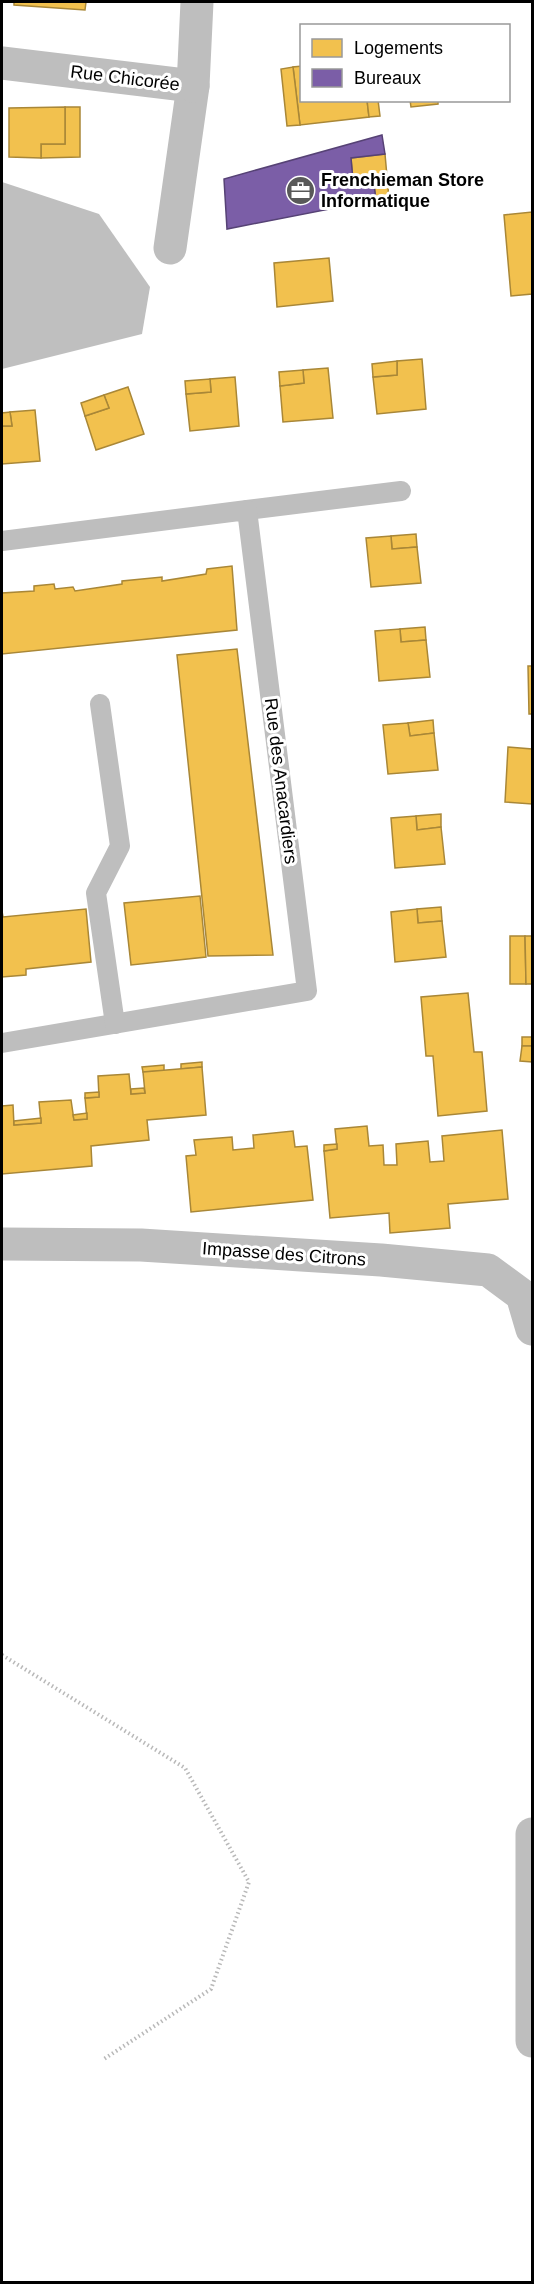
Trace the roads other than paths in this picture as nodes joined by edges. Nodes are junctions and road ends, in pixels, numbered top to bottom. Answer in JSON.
{"nodes":[{"id":1,"x":197,"y":2,"type":"edge"},
{"id":2,"x":2,"y":63,"type":"edge"},
{"id":3,"x":193,"y":86,"type":"junction"},
{"id":4,"x":170,"y":248,"type":"dead end"},
{"id":5,"x":401,"y":491,"type":"dead end"},
{"id":6,"x":247,"y":510,"type":"junction"},
{"id":7,"x":2,"y":541,"type":"edge"},
{"id":8,"x":100,"y":704,"type":"dead end"},
{"id":9,"x":115,"y":1024,"type":"junction"},
{"id":10,"x":2,"y":1043,"type":"edge"},
{"id":11,"x":2,"y":1244,"type":"edge"},
{"id":12,"x":532,"y":1329,"type":"edge"},
{"id":13,"x":532,"y":1834,"type":"edge"},
{"id":14,"x":532,"y":2041,"type":"edge"}],
"edges":[{"from":1,"to":3,"type":"street"},
{"from":2,"to":3,"type":"street","name":"Rue Chicorée"},
{"from":3,"to":4,"type":"street","name":"Rue Chicorée"},
{"from":5,"to":6,"type":"lane"},
{"from":6,"to":7,"type":"lane"},
{"from":6,"to":9,"type":"lane","name":"Rue des Anacardiers"},
{"from":8,"to":9,"type":"lane"},
{"from":9,"to":10,"type":"lane","name":"Rue des Anacardiers"},
{"from":11,"to":12,"type":"street","name":"Impasse des Citrons"},
{"from":13,"to":14,"type":"street"}]}
